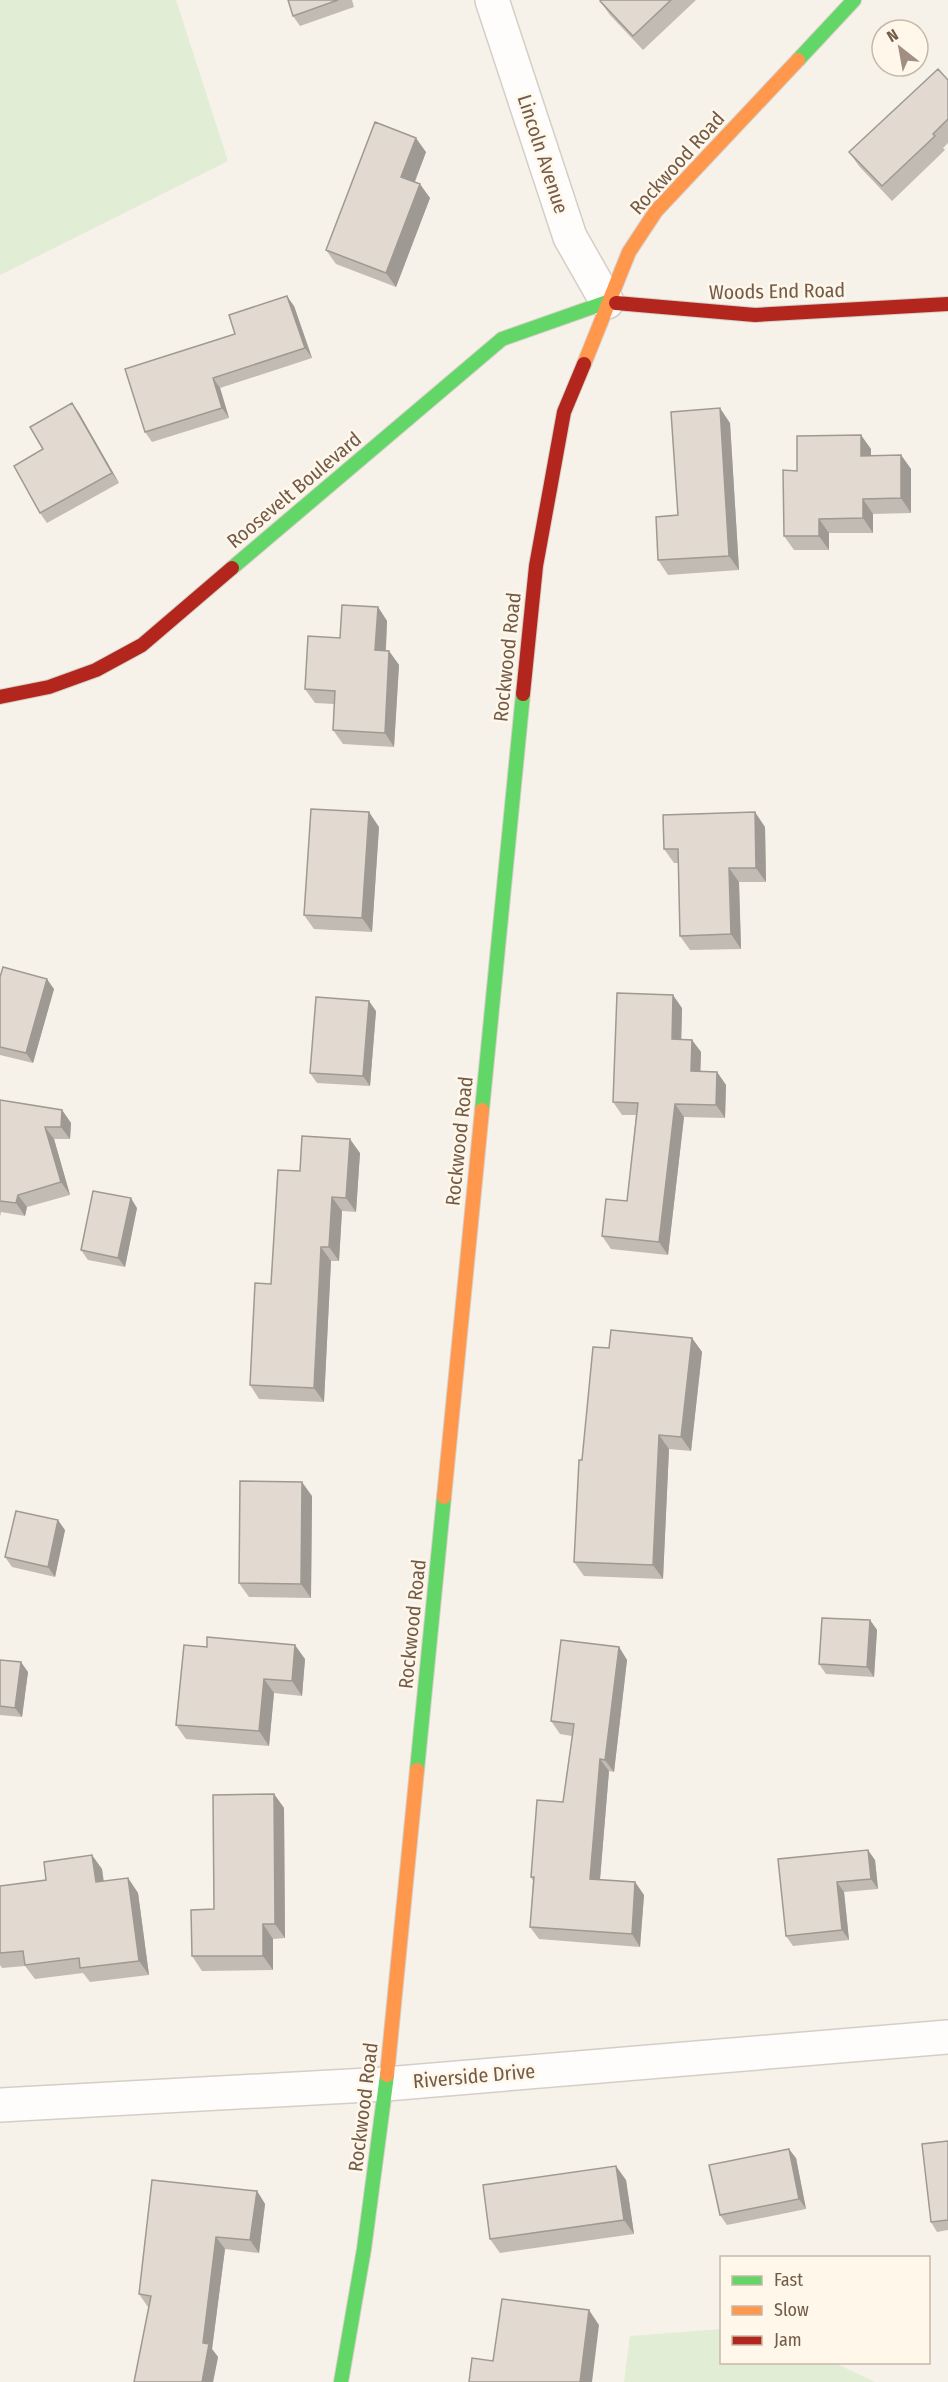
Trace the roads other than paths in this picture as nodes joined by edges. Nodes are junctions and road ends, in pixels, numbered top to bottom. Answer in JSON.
{"nodes":[{"id":1,"x":492,"y":0,"type":"edge"},
{"id":2,"x":854,"y":0,"type":"edge"},
{"id":3,"x":607,"y":302,"type":"junction"},
{"id":4,"x":948,"y":304,"type":"edge"},
{"id":5,"x":0,"y":697,"type":"edge"},
{"id":6,"x":948,"y":2037,"type":"edge"},
{"id":7,"x":386,"y":2084,"type":"junction"},
{"id":8,"x":0,"y":2106,"type":"edge"},
{"id":9,"x":341,"y":2382,"type":"edge"}],
"edges":[{"from":1,"to":3,"type":"street","name":"Lincoln Avenue"},
{"from":2,"to":3,"type":"street","name":"Rockwood Road"},
{"from":3,"to":4,"type":"street","name":"Woods End Road"},
{"from":3,"to":5,"type":"street","name":"Roosevelt Boulevard"},
{"from":3,"to":7,"type":"street","name":"Rockwood Road"},
{"from":6,"to":7,"type":"street","name":"Riverside Drive"},
{"from":7,"to":8,"type":"street","name":"Riverside Drive"},
{"from":7,"to":9,"type":"street","name":"Rockwood Road"}]}
